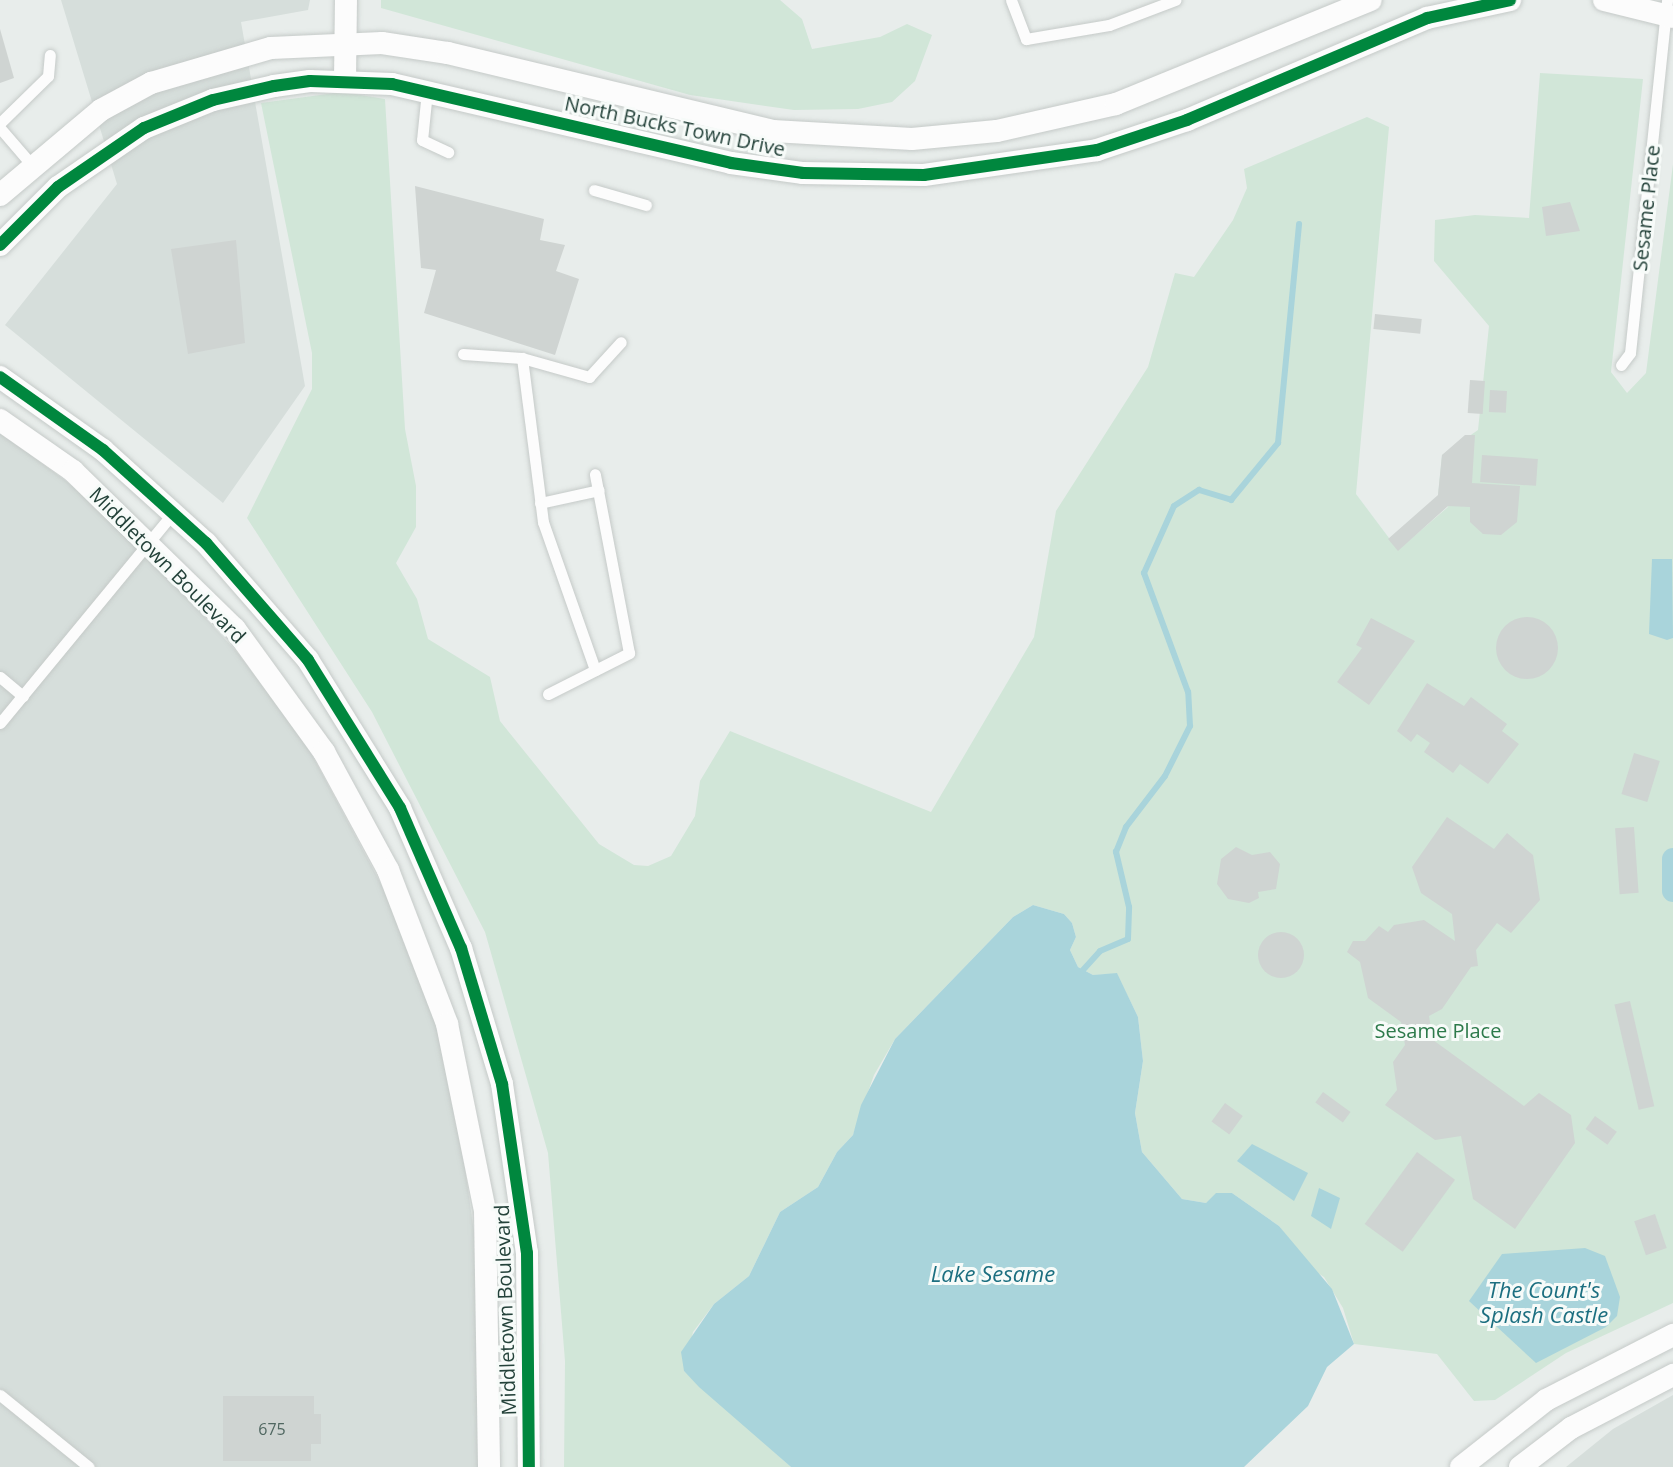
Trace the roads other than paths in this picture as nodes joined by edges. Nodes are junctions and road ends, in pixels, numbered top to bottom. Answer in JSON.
{"nodes":[{"id":1,"x":346,"y":0,"type":"edge"},
{"id":2,"x":1011,"y":0,"type":"edge"},
{"id":3,"x":1175,"y":0,"type":"edge"},
{"id":4,"x":1371,"y":0,"type":"edge"},
{"id":5,"x":1510,"y":0,"type":"edge"},
{"id":6,"x":1604,"y":0,"type":"edge"},
{"id":7,"x":1669,"y":11,"type":"edge"},
{"id":8,"x":345,"y":42,"type":"junction"},
{"id":9,"x":50,"y":55,"type":"dead end"},
{"id":10,"x":345,"y":80,"type":"junction"},
{"id":11,"x":427,"y":90,"type":"junction"},
{"id":12,"x":0,"y":126,"type":"edge"},
{"id":13,"x":448,"y":152,"type":"dead end"},
{"id":14,"x":31,"y":164,"type":"junction"},
{"id":15,"x":594,"y":190,"type":"dead end"},
{"id":16,"x":0,"y":195,"type":"edge"},
{"id":17,"x":646,"y":205,"type":"dead end"},
{"id":18,"x":0,"y":245,"type":"edge"},
{"id":19,"x":621,"y":342,"type":"dead end"},
{"id":20,"x":463,"y":354,"type":"dead end"},
{"id":21,"x":522,"y":358,"type":"junction"},
{"id":22,"x":1621,"y":365,"type":"dead end"},
{"id":23,"x":0,"y":377,"type":"edge"},
{"id":24,"x":0,"y":420,"type":"edge"},
{"id":25,"x":595,"y":474,"type":"dead end"},
{"id":26,"x":599,"y":490,"type":"junction"},
{"id":27,"x":540,"y":503,"type":"junction"},
{"id":28,"x":174,"y":512,"type":"junction"},
{"id":29,"x":149,"y":540,"type":"junction"},
{"id":30,"x":595,"y":670,"type":"junction"},
{"id":31,"x":0,"y":677,"type":"edge"},
{"id":32,"x":548,"y":694,"type":"dead end"},
{"id":33,"x":23,"y":696,"type":"junction"},
{"id":34,"x":0,"y":723,"type":"edge"},
{"id":35,"x":1673,"y":1335,"type":"edge"},
{"id":36,"x":1673,"y":1375,"type":"edge"},
{"id":37,"x":0,"y":1395,"type":"edge"},
{"id":38,"x":89,"y":1467,"type":"edge"},
{"id":39,"x":489,"y":1467,"type":"edge"},
{"id":40,"x":529,"y":1467,"type":"edge"},
{"id":41,"x":1461,"y":1467,"type":"edge"},
{"id":42,"x":1520,"y":1467,"type":"edge"}],
"edges":[{"from":1,"to":8,"type":"street"},
{"from":2,"to":3,"type":"lane"},
{"from":4,"to":8,"type":"street","name":"North Bucks Town Drive"},
{"from":5,"to":11,"type":"street","name":"North Bucks Town Drive"},
{"from":6,"to":7,"type":"street"},
{"from":7,"to":22,"type":"lane","name":"Sesame Place"},
{"from":8,"to":10,"type":"street"},
{"from":8,"to":14,"type":"street","name":"North Bucks Town Drive"},
{"from":9,"to":12,"type":"lane"},
{"from":10,"to":11,"type":"street","name":"North Bucks Town Drive"},
{"from":10,"to":18,"type":"street","name":"North Bucks Town Drive"},
{"from":11,"to":13,"type":"lane"},
{"from":12,"to":14,"type":"lane"},
{"from":14,"to":16,"type":"street","name":"North Bucks Town Drive"},
{"from":15,"to":17,"type":"lane"},
{"from":19,"to":21,"type":"lane"},
{"from":20,"to":21,"type":"lane"},
{"from":21,"to":27,"type":"lane"},
{"from":23,"to":28,"type":"street","name":"Middletown Boulevard"},
{"from":24,"to":29,"type":"street","name":"Middletown Boulevard"},
{"from":25,"to":26,"type":"lane"},
{"from":26,"to":27,"type":"lane"},
{"from":26,"to":30,"type":"lane"},
{"from":27,"to":30,"type":"lane"},
{"from":28,"to":29,"type":"lane"},
{"from":28,"to":40,"type":"street","name":"Middletown Boulevard"},
{"from":29,"to":33,"type":"lane"},
{"from":29,"to":39,"type":"street","name":"Middletown Boulevard"},
{"from":30,"to":32,"type":"lane"},
{"from":31,"to":33,"type":"lane"},
{"from":33,"to":34,"type":"lane"},
{"from":35,"to":41,"type":"street"},
{"from":36,"to":42,"type":"street"},
{"from":37,"to":38,"type":"lane"}]}
